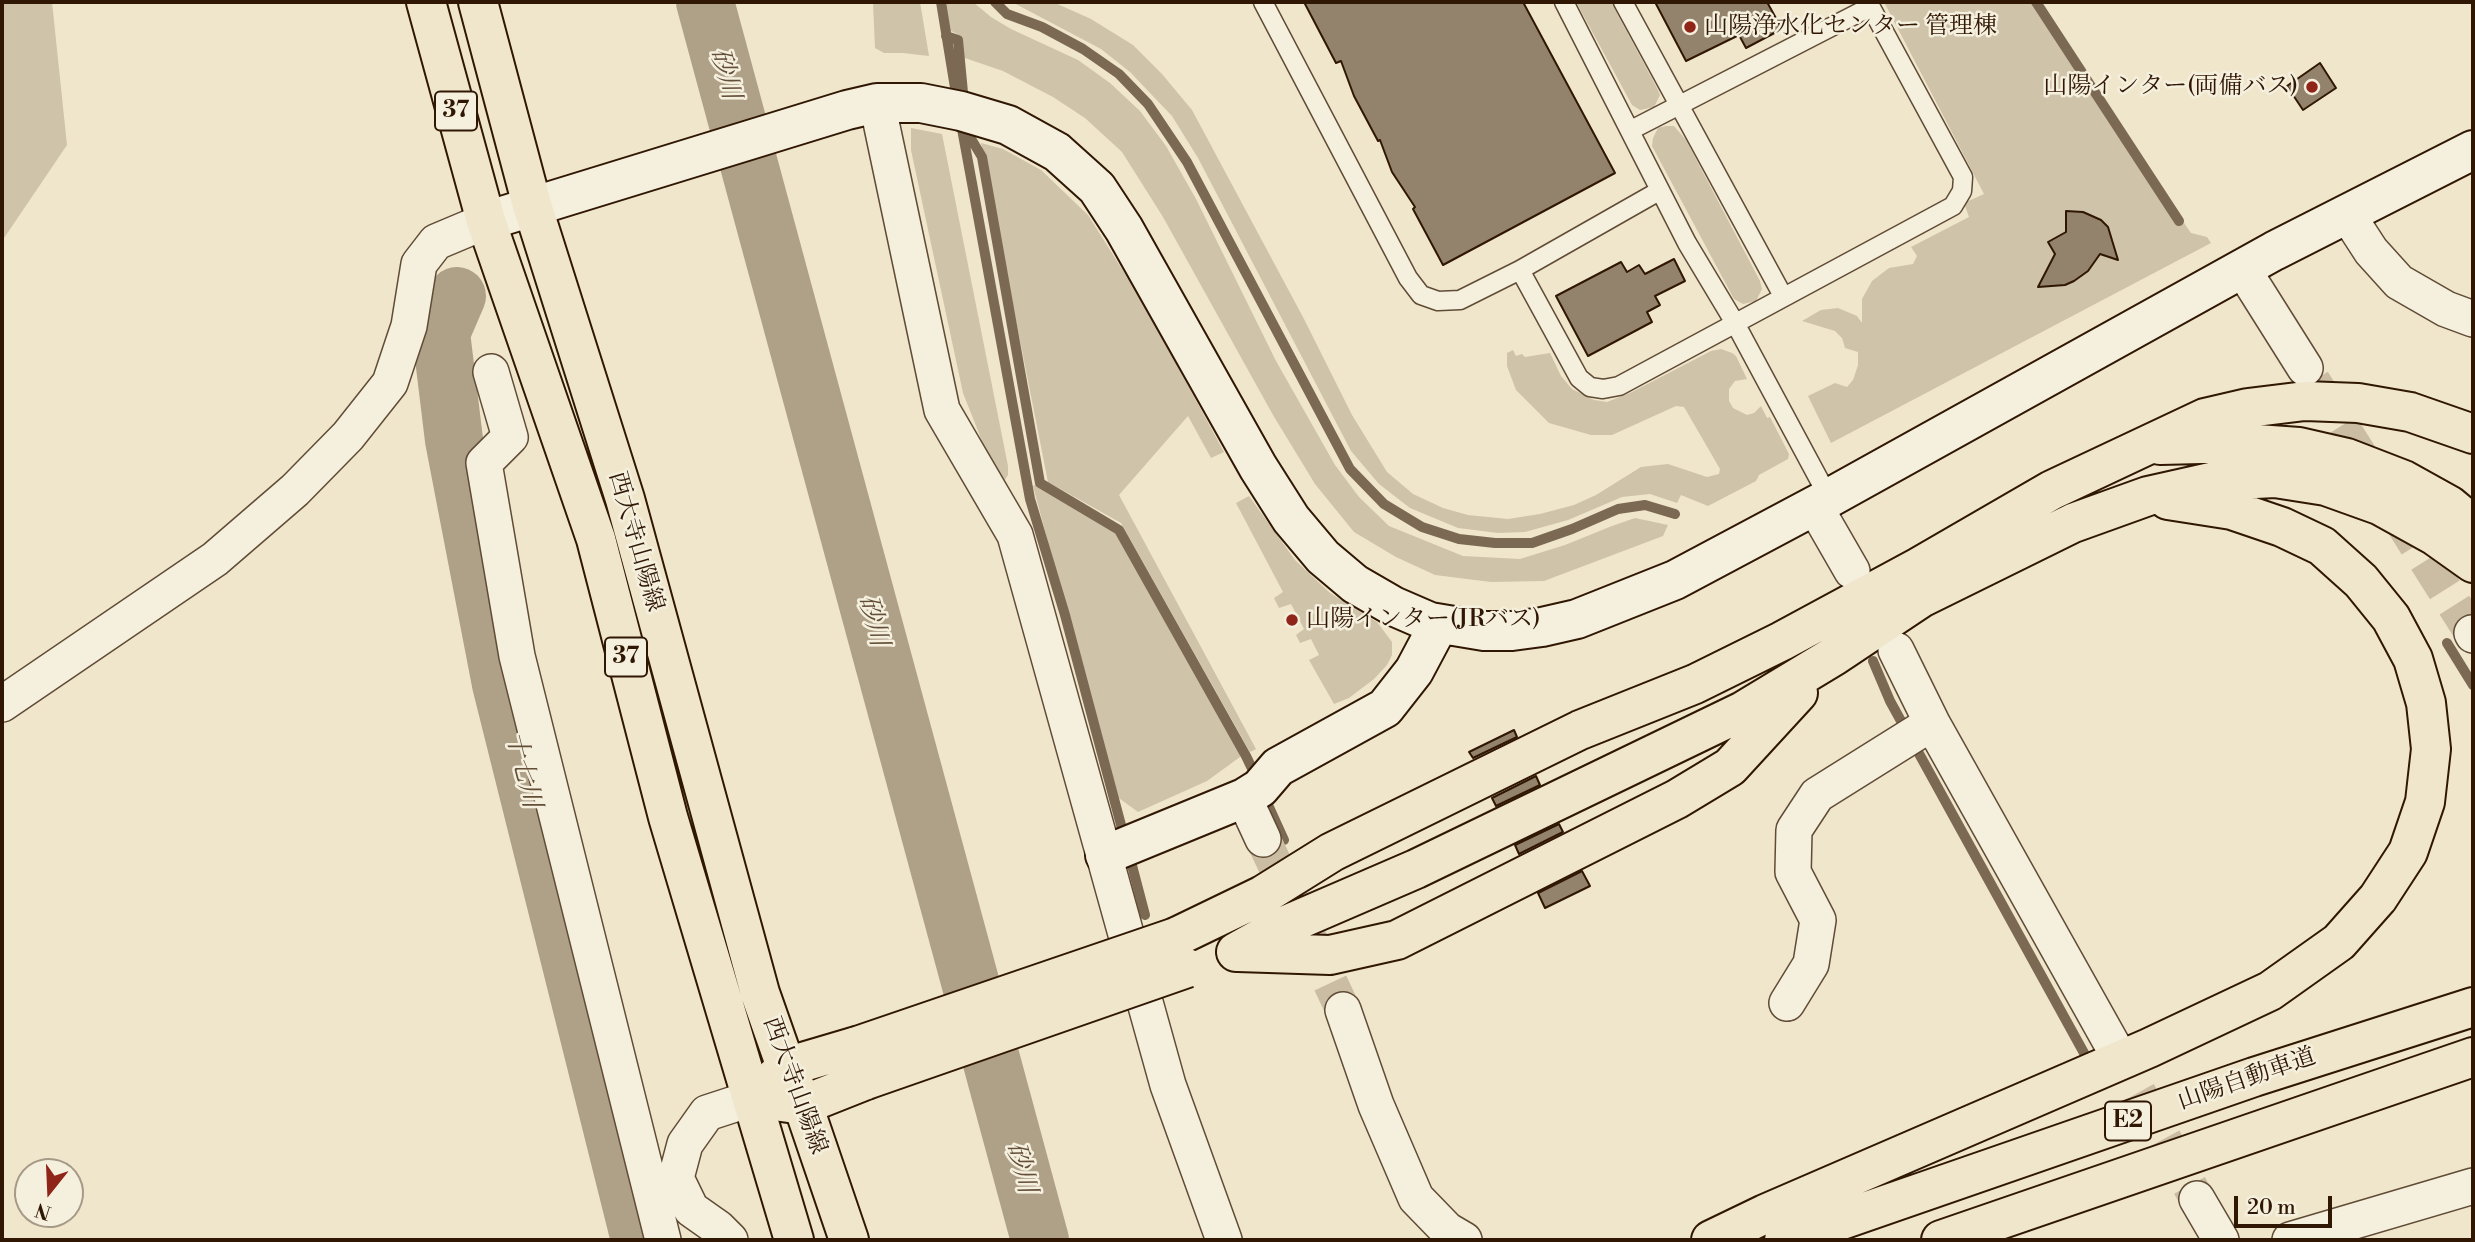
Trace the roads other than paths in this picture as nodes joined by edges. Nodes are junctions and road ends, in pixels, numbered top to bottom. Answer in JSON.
{"nodes":[{"id":1,"x":426,"y":2,"type":"edge"},
{"id":2,"x":478,"y":2,"type":"edge"},
{"id":3,"x":1263,"y":2,"type":"edge"},
{"id":4,"x":1564,"y":2,"type":"edge"},
{"id":5,"x":1623,"y":2,"type":"edge"},
{"id":6,"x":1869,"y":4,"type":"edge"},
{"id":7,"x":862,"y":106,"type":"junction"},
{"id":8,"x":1677,"y":106,"type":"junction"},
{"id":9,"x":1631,"y":130,"type":"junction"},
{"id":10,"x":2473,"y":150,"type":"edge"},
{"id":11,"x":1660,"y":191,"type":"junction"},
{"id":12,"x":532,"y":205,"type":"junction"},
{"id":13,"x":2347,"y":214,"type":"junction"},
{"id":14,"x":486,"y":221,"type":"junction"},
{"id":15,"x":2242,"y":268,"type":"junction"},
{"id":16,"x":1521,"y":270,"type":"junction"},
{"id":17,"x":1783,"y":296,"type":"junction"},
{"id":18,"x":2473,"y":319,"type":"edge"},
{"id":19,"x":1735,"y":323,"type":"junction"},
{"id":20,"x":2305,"y":368,"type":"tunnel mouth"},
{"id":21,"x":491,"y":372,"type":"dead end"},
{"id":22,"x":2473,"y":435,"type":"edge"},
{"id":23,"x":2151,"y":445,"type":"junction"},
{"id":24,"x":2148,"y":496,"type":"junction"},
{"id":25,"x":1821,"y":501,"type":"junction"},
{"id":26,"x":2473,"y":525,"type":"edge"},
{"id":27,"x":2473,"y":563,"type":"edge"},
{"id":28,"x":1852,"y":571,"type":"dead end"},
{"id":29,"x":1439,"y":624,"type":"junction"},
{"id":30,"x":1896,"y":650,"type":"dead end"},
{"id":31,"x":1834,"y":656,"type":"junction"},
{"id":32,"x":2,"y":704,"type":"edge"},
{"id":33,"x":1932,"y":723,"type":"junction"},
{"id":34,"x":1244,"y":798,"type":"junction"},
{"id":35,"x":1263,"y":839,"type":"tunnel mouth"},
{"id":36,"x":1105,"y":855,"type":"junction"},
{"id":37,"x":1236,"y":951,"type":"junction"},
{"id":38,"x":1181,"y":953,"type":"junction"},
{"id":39,"x":1787,"y":1003,"type":"dead end"},
{"id":40,"x":2473,"y":1007,"type":"edge"},
{"id":41,"x":1343,"y":1010,"type":"tunnel mouth"},
{"id":42,"x":2113,"y":1046,"type":"tunnel mouth"},
{"id":43,"x":2473,"y":1057,"type":"edge"},
{"id":44,"x":861,"y":1063,"type":"junction"},
{"id":45,"x":786,"y":1067,"type":"junction"},
{"id":46,"x":753,"y":1098,"type":"junction"},
{"id":47,"x":803,"y":1105,"type":"junction"},
{"id":48,"x":2473,"y":1186,"type":"edge"},
{"id":49,"x":2197,"y":1199,"type":"tunnel mouth"},
{"id":50,"x":663,"y":1240,"type":"edge"},
{"id":51,"x":730,"y":1240,"type":"edge"},
{"id":52,"x":794,"y":1240,"type":"edge"},
{"id":53,"x":849,"y":1240,"type":"edge"},
{"id":54,"x":1224,"y":1240,"type":"edge"},
{"id":55,"x":1464,"y":1240,"type":"edge"},
{"id":56,"x":1711,"y":1240,"type":"edge"},
{"id":57,"x":1784,"y":1240,"type":"edge"},
{"id":58,"x":1941,"y":1240,"type":"edge"},
{"id":59,"x":2221,"y":1240,"type":"edge"},
{"id":60,"x":2290,"y":1240,"type":"edge"}],
"edges":[{"from":1,"to":14,"type":"main road","name":"西大寺山陽線","number":"37"},
{"from":2,"to":12,"type":"main road","name":"西大寺山陽線","number":"37"},
{"from":3,"to":16,"type":"lane"},
{"from":4,"to":9,"type":"lane"},
{"from":5,"to":8,"type":"lane"},
{"from":6,"to":8,"type":"lane"},
{"from":6,"to":17,"type":"lane"},
{"from":7,"to":12,"type":"street"},
{"from":7,"to":29,"type":"street"},
{"from":7,"to":36,"type":"street"},
{"from":8,"to":9,"type":"lane"},
{"from":8,"to":17,"type":"lane"},
{"from":9,"to":11,"type":"lane"},
{"from":10,"to":13,"type":"street"},
{"from":11,"to":16,"type":"lane"},
{"from":11,"to":19,"type":"lane"},
{"from":12,"to":14,"type":"street"},
{"from":12,"to":45,"type":"main road","name":"西大寺山陽線","number":"37"},
{"from":13,"to":15,"type":"street"},
{"from":13,"to":18,"type":"street"},
{"from":14,"to":32,"type":"street"},
{"from":14,"to":46,"type":"main road","name":"西大寺山陽線","number":"37"},
{"from":15,"to":20,"type":"street"},
{"from":15,"to":25,"type":"street"},
{"from":16,"to":19,"type":"lane"},
{"from":17,"to":19,"type":"lane"},
{"from":19,"to":25,"type":"lane"},
{"from":21,"to":50,"type":"street"},
{"from":22,"to":23,"type":"main road"},
{"from":23,"to":26,"type":"main road"},
{"from":23,"to":38,"type":"main road"},
{"from":24,"to":27,"type":"main road"},
{"from":24,"to":31,"type":"main road"},
{"from":24,"to":56,"type":"main road"},
{"from":25,"to":28,"type":"street"},
{"from":25,"to":29,"type":"street"},
{"from":29,"to":34,"type":"street"},
{"from":30,"to":33,"type":"street"},
{"from":31,"to":37,"type":"main road"},
{"from":31,"to":37,"type":"main road"},
{"from":33,"to":39,"type":"street"},
{"from":33,"to":42,"type":"street"},
{"from":34,"to":35,"type":"street"},
{"from":34,"to":36,"type":"street"},
{"from":36,"to":54,"type":"street"},
{"from":37,"to":38,"type":"main road"},
{"from":38,"to":44,"type":"main road","bridge":true},
{"from":40,"to":57,"type":"main road","name":"山陽自動車道","number":"E2"},
{"from":41,"to":55,"type":"street"},
{"from":43,"to":58,"type":"main road","number":"E2"},
{"from":44,"to":45,"type":"main road"},
{"from":44,"to":47,"type":"main road"},
{"from":45,"to":46,"type":"main road"},
{"from":45,"to":47,"type":"main road","name":"西大寺山陽線","number":"37"},
{"from":46,"to":47,"type":"main road"},
{"from":46,"to":51,"type":"street"},
{"from":46,"to":52,"type":"main road","name":"西大寺山陽線","number":"37"},
{"from":47,"to":53,"type":"main road","name":"西大寺山陽線","number":"37"},
{"from":48,"to":60,"type":"street"},
{"from":49,"to":59,"type":"street"}]}
